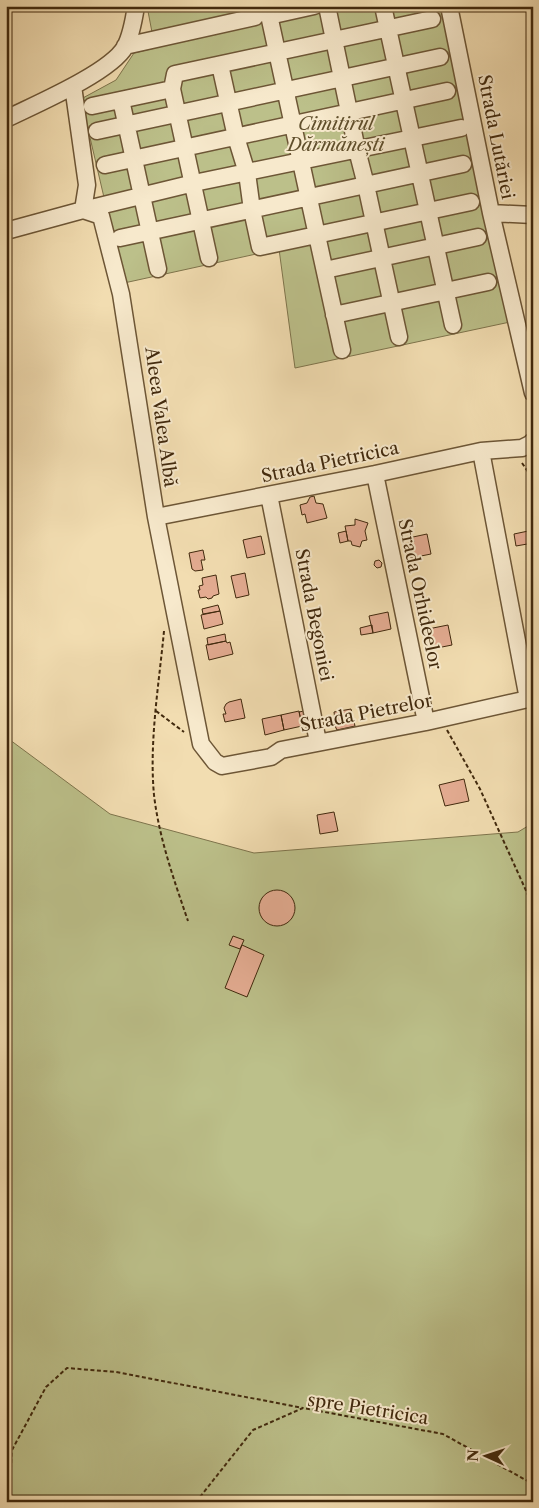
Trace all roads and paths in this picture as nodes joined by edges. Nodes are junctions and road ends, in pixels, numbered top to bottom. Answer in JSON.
{"nodes":[{"id":1,"x":136,"y":6,"type":"edge"},
{"id":2,"x":314,"y":6,"type":"edge"},
{"id":3,"x":327,"y":6,"type":"edge"},
{"id":4,"x":383,"y":6,"type":"edge"},
{"id":5,"x":450,"y":6,"type":"edge"},
{"id":6,"x":264,"y":13,"type":"edge"},
{"id":7,"x":432,"y":19,"type":"dead end"},
{"id":8,"x":388,"y":28,"type":"junction"},
{"id":9,"x":335,"y":40,"type":"junction"},
{"id":10,"x":125,"y":46,"type":"junction"},
{"id":11,"x":277,"y":52,"type":"junction"},
{"id":12,"x":440,"y":57,"type":"dead end"},
{"id":13,"x":220,"y":65,"type":"junction"},
{"id":14,"x":396,"y":67,"type":"junction"},
{"id":15,"x":343,"y":78,"type":"junction"},
{"id":16,"x":72,"y":86,"type":"junction"},
{"id":17,"x":172,"y":89,"type":"junction"},
{"id":18,"x":285,"y":90,"type":"junction"},
{"id":19,"x":447,"y":91,"type":"dead end"},
{"id":20,"x":121,"y":100,"type":"junction"},
{"id":21,"x":403,"y":101,"type":"junction"},
{"id":22,"x":229,"y":103,"type":"junction"},
{"id":23,"x":92,"y":106,"type":"dead end"},
{"id":24,"x":350,"y":112,"type":"junction"},
{"id":25,"x":178,"y":114,"type":"junction"},
{"id":26,"x":6,"y":119,"type":"edge"},
{"id":27,"x":127,"y":125,"type":"junction"},
{"id":28,"x":292,"y":125,"type":"junction"},
{"id":29,"x":461,"y":128,"type":"dead end"},
{"id":30,"x":97,"y":131,"type":"dead end"},
{"id":31,"x":236,"y":137,"type":"junction"},
{"id":32,"x":412,"y":138,"type":"junction"},
{"id":33,"x":185,"y":148,"type":"junction"},
{"id":34,"x":357,"y":150,"type":"junction"},
{"id":35,"x":134,"y":159,"type":"junction"},
{"id":36,"x":300,"y":162,"type":"junction"},
{"id":37,"x":463,"y":164,"type":"dead end"},
{"id":38,"x":105,"y":165,"type":"dead end"},
{"id":39,"x":247,"y":173,"type":"junction"},
{"id":40,"x":419,"y":174,"type":"junction"},
{"id":41,"x":194,"y":183,"type":"junction"},
{"id":42,"x":366,"y":185,"type":"junction"},
{"id":43,"x":143,"y":196,"type":"junction"},
{"id":44,"x":309,"y":197,"type":"junction"},
{"id":45,"x":471,"y":202,"type":"dead end"},
{"id":46,"x":83,"y":210,"type":"junction"},
{"id":47,"x":252,"y":210,"type":"junction"},
{"id":48,"x":428,"y":211,"type":"junction"},
{"id":49,"x":491,"y":213,"type":"junction"},
{"id":50,"x":533,"y":215,"type":"edge"},
{"id":51,"x":201,"y":221,"type":"junction"},
{"id":52,"x":374,"y":222,"type":"junction"},
{"id":53,"x":6,"y":231,"type":"edge"},
{"id":54,"x":150,"y":232,"type":"junction"},
{"id":55,"x":317,"y":235,"type":"junction"},
{"id":56,"x":478,"y":237,"type":"dead end"},
{"id":57,"x":120,"y":238,"type":"dead end"},
{"id":58,"x":435,"y":246,"type":"junction"},
{"id":59,"x":209,"y":258,"type":"dead end"},
{"id":60,"x":382,"y":258,"type":"junction"},
{"id":61,"x":158,"y":269,"type":"dead end"},
{"id":62,"x":324,"y":270,"type":"junction"},
{"id":63,"x":488,"y":282,"type":"dead end"},
{"id":64,"x":445,"y":291,"type":"junction"},
{"id":65,"x":392,"y":302,"type":"junction"},
{"id":66,"x":334,"y":315,"type":"junction"},
{"id":67,"x":453,"y":325,"type":"dead end"},
{"id":68,"x":399,"y":337,"type":"dead end"},
{"id":69,"x":342,"y":350,"type":"dead end"},
{"id":70,"x":533,"y":393,"type":"edge"},
{"id":71,"x":533,"y":441,"type":"edge"},
{"id":72,"x":512,"y":449,"type":"junction"},
{"id":73,"x":481,"y":451,"type":"junction"},
{"id":74,"x":375,"y":474,"type":"junction"},
{"id":75,"x":533,"y":479,"type":"edge"},
{"id":76,"x":269,"y":495,"type":"junction"},
{"id":77,"x":156,"y":517,"type":"junction"},
{"id":78,"x":165,"y":623,"type":"dead end"},
{"id":79,"x":156,"y":711,"type":"junction"},
{"id":80,"x":433,"y":721,"type":"junction"},
{"id":81,"x":318,"y":742,"type":"junction"},
{"id":82,"x":201,"y":744,"type":"junction"},
{"id":83,"x":215,"y":762,"type":"joint"},
{"id":84,"x":533,"y":906,"type":"edge"},
{"id":85,"x":188,"y":921,"type":"dead end"},
{"id":86,"x":303,"y":1408,"type":"junction"},
{"id":87,"x":533,"y":1484,"type":"edge"},
{"id":88,"x":9,"y":1502,"type":"edge"},
{"id":89,"x":196,"y":1502,"type":"edge"}],
"edges":[{"from":1,"to":10,"type":"street"},
{"from":2,"to":6,"type":"street"},
{"from":3,"to":9,"type":"street"},
{"from":4,"to":8,"type":"street"},
{"from":5,"to":49,"type":"street","name":"Strada Lutăriei"},
{"from":6,"to":10,"type":"street"},
{"from":6,"to":11,"type":"street"},
{"from":7,"to":8,"type":"street"},
{"from":8,"to":9,"type":"street"},
{"from":8,"to":14,"type":"street"},
{"from":9,"to":11,"type":"street"},
{"from":9,"to":15,"type":"street"},
{"from":10,"to":16,"type":"street"},
{"from":11,"to":13,"type":"street"},
{"from":11,"to":18,"type":"street"},
{"from":12,"to":14,"type":"street"},
{"from":13,"to":17,"type":"street"},
{"from":13,"to":22,"type":"street"},
{"from":14,"to":15,"type":"street"},
{"from":14,"to":21,"type":"street"},
{"from":15,"to":18,"type":"street"},
{"from":15,"to":24,"type":"street"},
{"from":16,"to":26,"type":"street"},
{"from":16,"to":46,"type":"street"},
{"from":17,"to":20,"type":"street"},
{"from":17,"to":25,"type":"street"},
{"from":18,"to":22,"type":"street"},
{"from":18,"to":28,"type":"street"},
{"from":19,"to":21,"type":"street"},
{"from":20,"to":23,"type":"street"},
{"from":20,"to":27,"type":"street"},
{"from":21,"to":24,"type":"street"},
{"from":21,"to":32,"type":"street"},
{"from":22,"to":25,"type":"street"},
{"from":22,"to":31,"type":"street"},
{"from":24,"to":28,"type":"street"},
{"from":24,"to":34,"type":"street"},
{"from":25,"to":27,"type":"street"},
{"from":25,"to":33,"type":"street"},
{"from":27,"to":30,"type":"street"},
{"from":27,"to":35,"type":"street"},
{"from":28,"to":31,"type":"street"},
{"from":28,"to":36,"type":"street"},
{"from":29,"to":32,"type":"street"},
{"from":31,"to":33,"type":"street"},
{"from":31,"to":39,"type":"street"},
{"from":32,"to":34,"type":"street"},
{"from":32,"to":40,"type":"street"},
{"from":33,"to":35,"type":"street"},
{"from":33,"to":41,"type":"street"},
{"from":34,"to":36,"type":"street"},
{"from":34,"to":42,"type":"street"},
{"from":35,"to":38,"type":"street"},
{"from":35,"to":43,"type":"street"},
{"from":36,"to":39,"type":"street"},
{"from":36,"to":44,"type":"street"},
{"from":37,"to":40,"type":"street"},
{"from":39,"to":41,"type":"street"},
{"from":39,"to":47,"type":"street"},
{"from":40,"to":42,"type":"street"},
{"from":40,"to":48,"type":"street"},
{"from":41,"to":43,"type":"street"},
{"from":41,"to":51,"type":"street"},
{"from":42,"to":44,"type":"street"},
{"from":42,"to":52,"type":"street"},
{"from":43,"to":46,"type":"street"},
{"from":43,"to":54,"type":"street"},
{"from":44,"to":47,"type":"street"},
{"from":44,"to":55,"type":"street"},
{"from":45,"to":48,"type":"street"},
{"from":46,"to":53,"type":"street"},
{"from":46,"to":77,"type":"street","name":"Aleea Valea Albă"},
{"from":47,"to":51,"type":"street"},
{"from":47,"to":55,"type":"street"},
{"from":48,"to":52,"type":"street"},
{"from":48,"to":58,"type":"street"},
{"from":49,"to":50,"type":"street"},
{"from":49,"to":70,"type":"street","name":"Strada Lutăriei"},
{"from":51,"to":54,"type":"street"},
{"from":51,"to":59,"type":"street"},
{"from":52,"to":55,"type":"street"},
{"from":52,"to":60,"type":"street"},
{"from":54,"to":57,"type":"street"},
{"from":54,"to":61,"type":"street"},
{"from":55,"to":62,"type":"street"},
{"from":56,"to":58,"type":"street"},
{"from":58,"to":60,"type":"street"},
{"from":58,"to":64,"type":"street"},
{"from":60,"to":62,"type":"street"},
{"from":60,"to":65,"type":"street"},
{"from":62,"to":66,"type":"street"},
{"from":63,"to":64,"type":"street"},
{"from":64,"to":65,"type":"street"},
{"from":64,"to":67,"type":"street"},
{"from":65,"to":66,"type":"street"},
{"from":65,"to":68,"type":"street"},
{"from":66,"to":69,"type":"street"},
{"from":71,"to":72,"type":"street"},
{"from":72,"to":73,"type":"street","name":"Strada Pietricica"},
{"from":72,"to":75,"type":"path"},
{"from":73,"to":74,"type":"street","name":"Strada Pietricica"},
{"from":73,"to":80,"type":"street","name":"Strada Pietrelor"},
{"from":74,"to":76,"type":"street","name":"Strada Pietricica"},
{"from":74,"to":80,"type":"street","name":"Strada Orhideelor"},
{"from":76,"to":77,"type":"street","name":"Strada Pietricica"},
{"from":76,"to":81,"type":"street","name":"Strada Begoniei"},
{"from":77,"to":82,"type":"street","name":"Aleea Valea Albă"},
{"from":78,"to":79,"type":"path"},
{"from":79,"to":82,"type":"path"},
{"from":79,"to":85,"type":"path"},
{"from":80,"to":81,"type":"street","name":"Strada Pietrelor"},
{"from":80,"to":84,"type":"path"},
{"from":81,"to":83,"type":"street","name":"Strada Pietrelor"},
{"from":82,"to":83,"type":"street","name":"Aleea Valea Albă"},
{"from":86,"to":87,"type":"path","name":"spre Pietricica"},
{"from":86,"to":88,"type":"path"},
{"from":86,"to":89,"type":"path","name":"spre Pietricica"}]}
